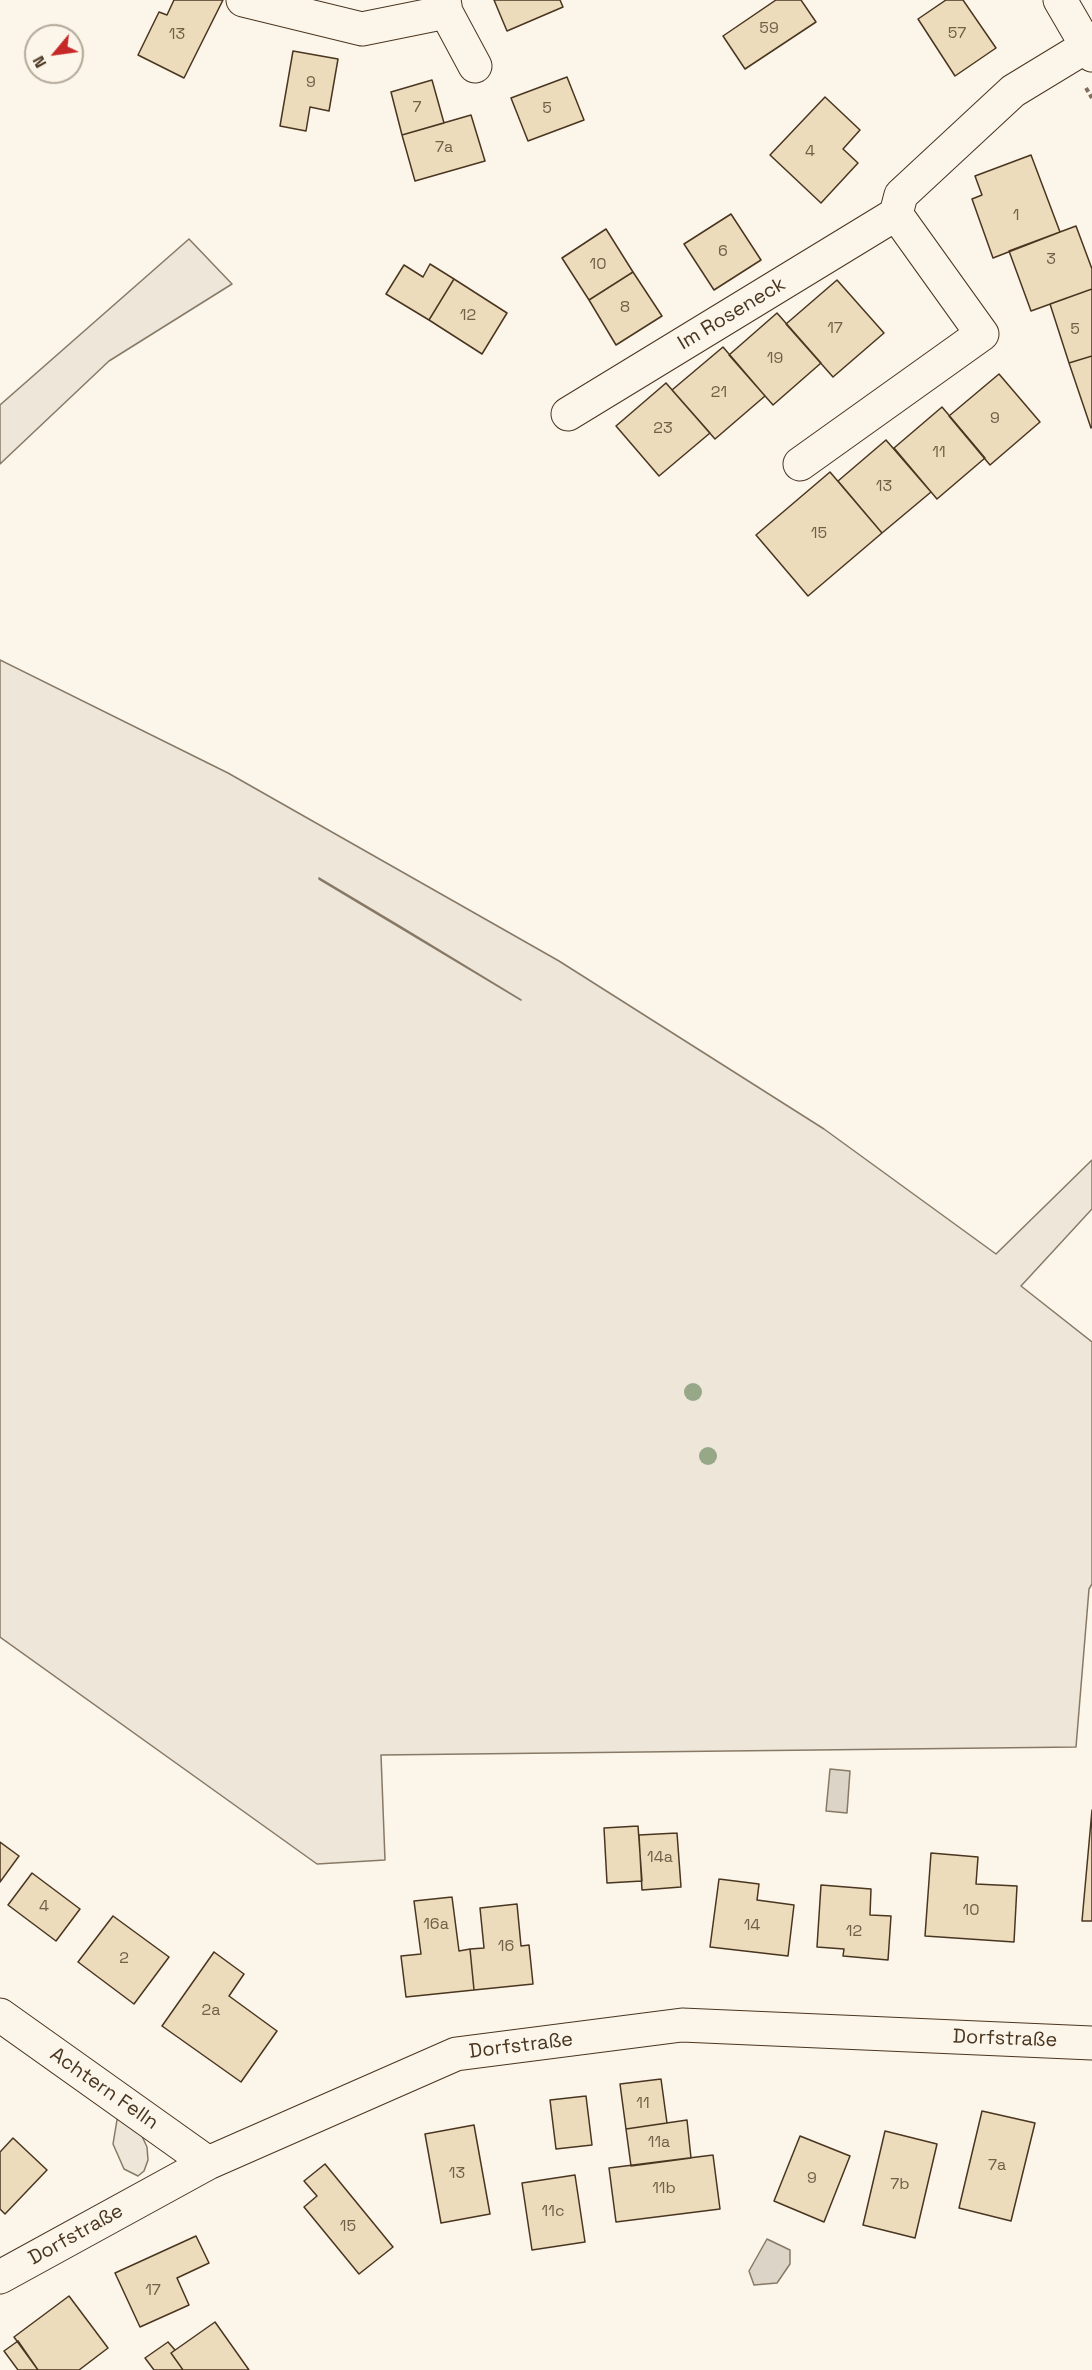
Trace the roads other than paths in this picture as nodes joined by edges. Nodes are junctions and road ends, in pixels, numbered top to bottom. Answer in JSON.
{"nodes":[{"id":1,"x":243,"y":0,"type":"edge"},
{"id":2,"x":1060,"y":0,"type":"edge"},
{"id":3,"x":445,"y":6,"type":"edge"},
{"id":4,"x":1089,"y":50,"type":"edge"},
{"id":5,"x":475,"y":66,"type":"dead end"},
{"id":6,"x":896,"y":214,"type":"junction"},
{"id":7,"x":568,"y":414,"type":"dead end"},
{"id":8,"x":800,"y":464,"type":"dead end"},
{"id":9,"x":0,"y":2015,"type":"edge"},
{"id":10,"x":1092,"y":2043,"type":"edge"},
{"id":11,"x":208,"y":2163,"type":"junction"},
{"id":12,"x":0,"y":2277,"type":"edge"}],
"edges":[{"from":1,"to":3,"type":"street"},
{"from":2,"to":4,"type":"street"},
{"from":3,"to":5,"type":"street"},
{"from":4,"to":6,"type":"street"},
{"from":6,"to":7,"type":"street","name":"Im Roseneck"},
{"from":6,"to":8,"type":"street"},
{"from":9,"to":11,"type":"street","name":"Achtern Felln"},
{"from":10,"to":11,"type":"street","name":"Dorfstraße"},
{"from":11,"to":12,"type":"street","name":"Dorfstraße"}]}
